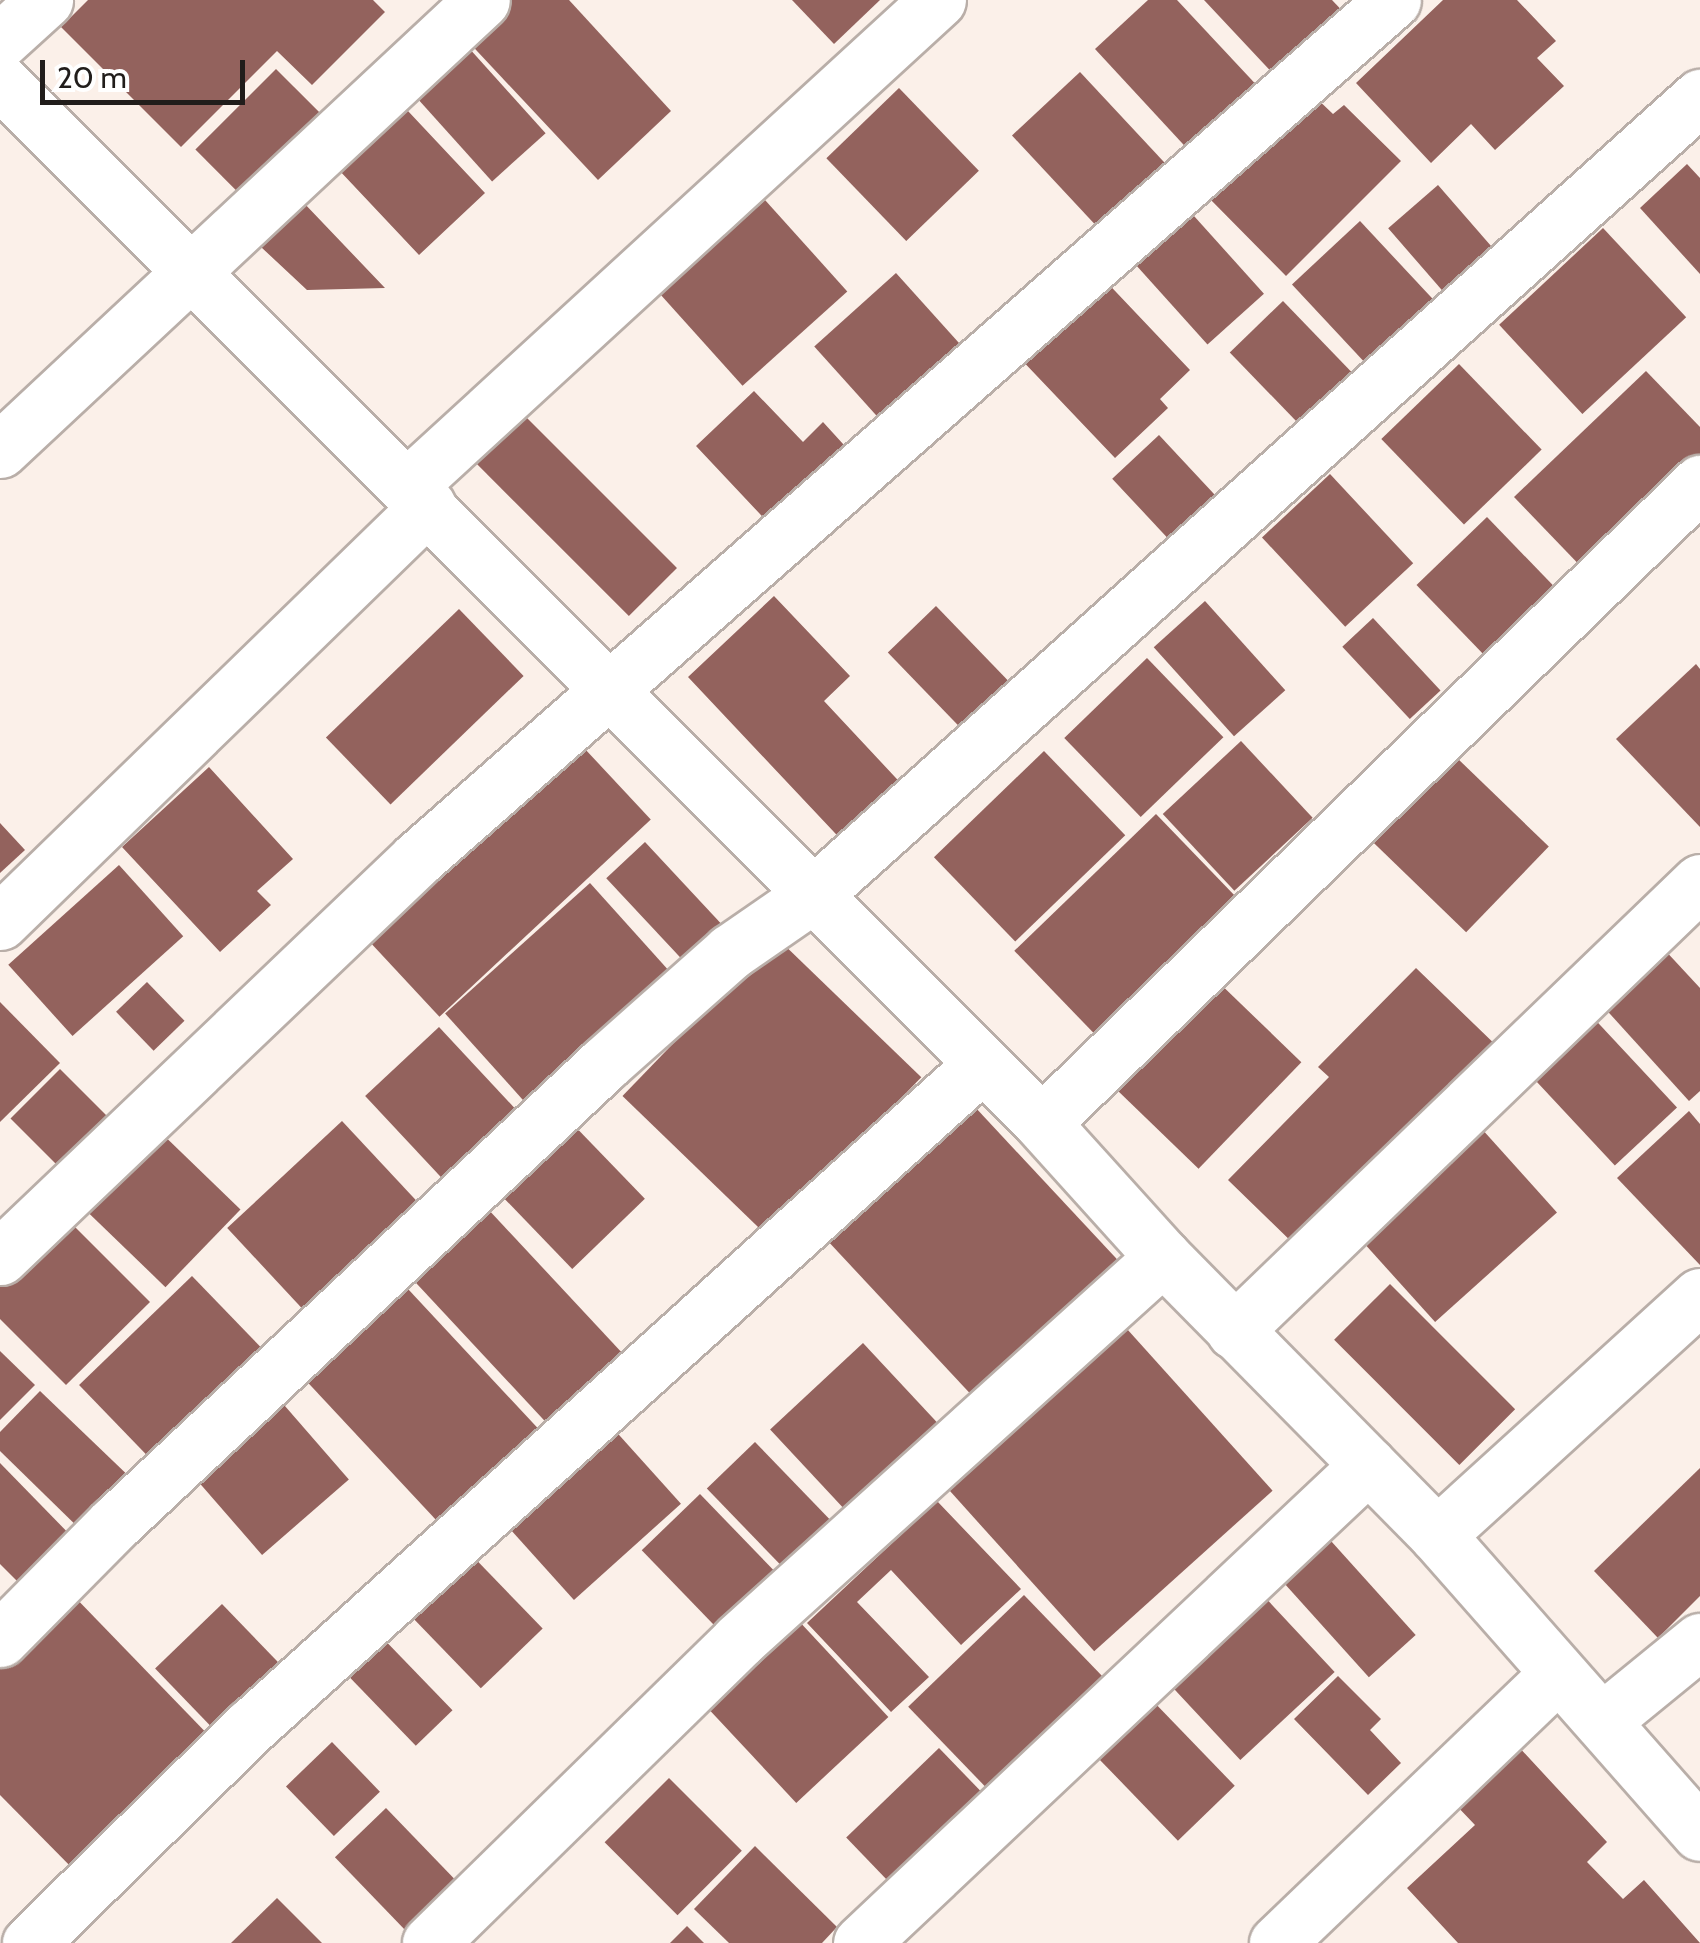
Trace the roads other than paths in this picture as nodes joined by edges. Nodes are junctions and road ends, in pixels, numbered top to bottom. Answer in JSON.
{"nodes":[{"id":1,"x":44,"y":0,"type":"edge"},
{"id":2,"x":482,"y":0,"type":"edge"},
{"id":3,"x":938,"y":0,"type":"edge"},
{"id":4,"x":1393,"y":0,"type":"edge"},
{"id":5,"x":0,"y":41,"type":"edge"},
{"id":6,"x":0,"y":81,"type":"edge"},
{"id":7,"x":1700,"y":97,"type":"edge"},
{"id":8,"x":190,"y":270,"type":"junction"},
{"id":9,"x":0,"y":450,"type":"edge"},
{"id":10,"x":1700,"y":483,"type":"edge"},
{"id":11,"x":418,"y":496,"type":"junction"},
{"id":12,"x":612,"y":692,"type":"junction"},
{"id":13,"x":1700,"y":882,"type":"edge"},
{"id":14,"x":814,"y":894,"type":"junction"},
{"id":15,"x":0,"y":922,"type":"edge"},
{"id":16,"x":982,"y":1066,"type":"junction"},
{"id":17,"x":1042,"y":1123,"type":"junction"},
{"id":18,"x":0,"y":1257,"type":"edge"},
{"id":19,"x":1163,"y":1257,"type":"junction"},
{"id":20,"x":1700,"y":1296,"type":"edge"},
{"id":21,"x":1234,"y":1331,"type":"junction"},
{"id":22,"x":1368,"y":1464,"type":"junction"},
{"id":23,"x":1437,"y":1535,"type":"junction"},
{"id":24,"x":0,"y":1639,"type":"edge"},
{"id":25,"x":1700,"y":1641,"type":"edge"},
{"id":26,"x":1558,"y":1674,"type":"junction"},
{"id":27,"x":1603,"y":1720,"type":"junction"},
{"id":28,"x":1700,"y":1833,"type":"edge"},
{"id":29,"x":30,"y":1943,"type":"edge"},
{"id":30,"x":430,"y":1943,"type":"edge"},
{"id":31,"x":861,"y":1943,"type":"edge"},
{"id":32,"x":1277,"y":1943,"type":"edge"}],
"edges":[{"from":1,"to":5,"type":"street"},
{"from":2,"to":8,"type":"street"},
{"from":3,"to":11,"type":"street"},
{"from":4,"to":12,"type":"street"},
{"from":6,"to":8,"type":"street"},
{"from":7,"to":14,"type":"street"},
{"from":8,"to":9,"type":"street"},
{"from":8,"to":11,"type":"street"},
{"from":10,"to":17,"type":"street"},
{"from":11,"to":12,"type":"street"},
{"from":11,"to":15,"type":"street"},
{"from":12,"to":14,"type":"street"},
{"from":12,"to":18,"type":"street"},
{"from":13,"to":21,"type":"street"},
{"from":14,"to":16,"type":"street"},
{"from":14,"to":24,"type":"street"},
{"from":16,"to":17,"type":"street"},
{"from":16,"to":29,"type":"street"},
{"from":17,"to":19,"type":"street"},
{"from":19,"to":21,"type":"street"},
{"from":19,"to":30,"type":"street"},
{"from":20,"to":23,"type":"street"},
{"from":21,"to":22,"type":"street"},
{"from":22,"to":23,"type":"street"},
{"from":22,"to":31,"type":"street"},
{"from":23,"to":26,"type":"street"},
{"from":25,"to":27,"type":"street"},
{"from":26,"to":27,"type":"street"},
{"from":26,"to":32,"type":"street"},
{"from":27,"to":28,"type":"street"}]}
